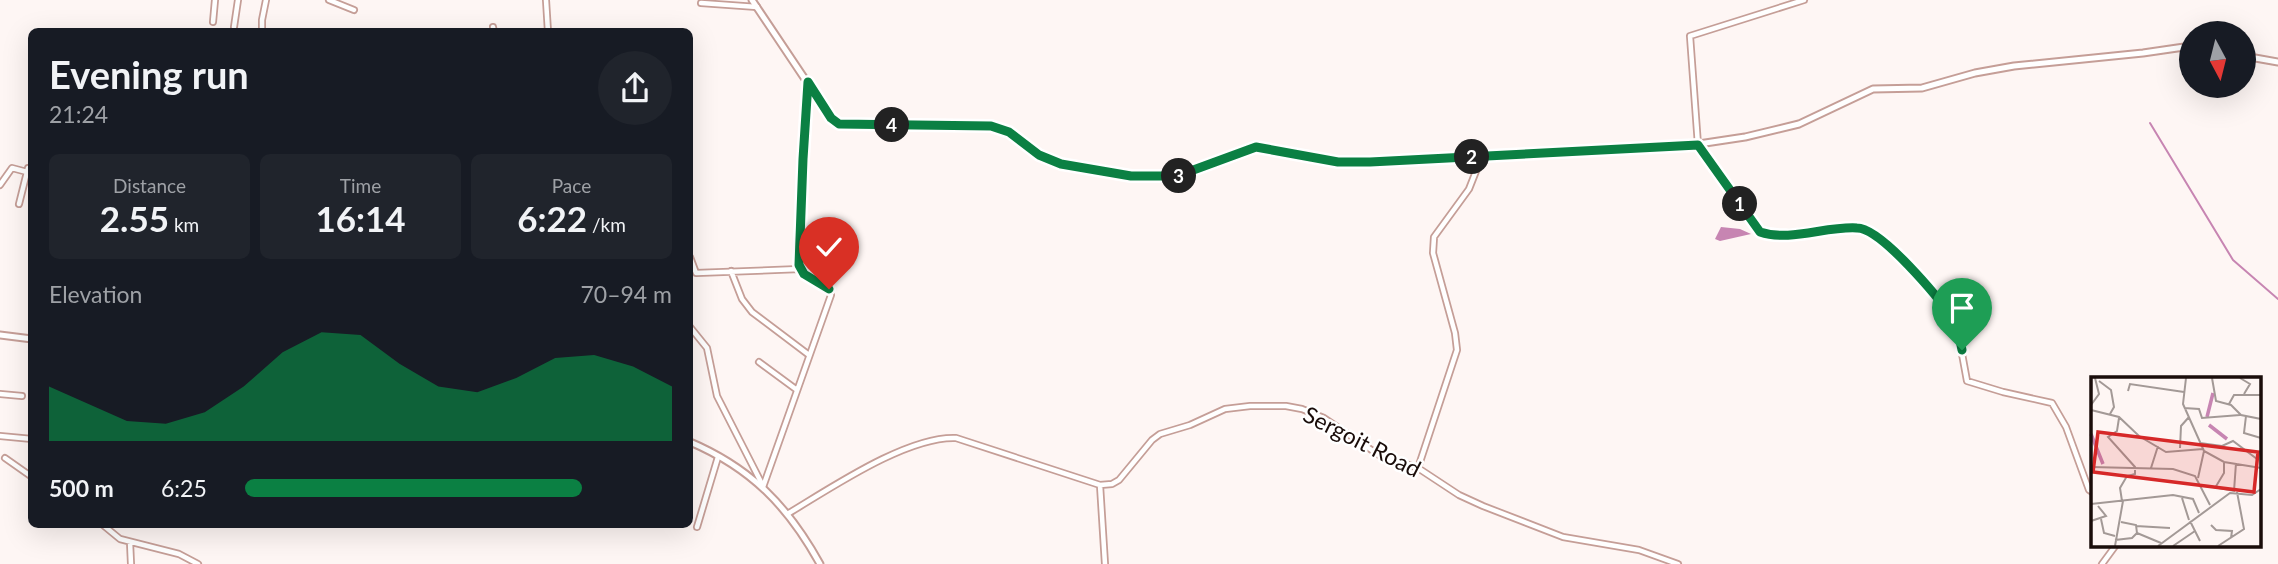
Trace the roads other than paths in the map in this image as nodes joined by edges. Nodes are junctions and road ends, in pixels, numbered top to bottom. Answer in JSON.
{"nodes":[{"id":1,"x":215,"y":0,"type":"edge"},
{"id":2,"x":238,"y":0,"type":"edge"},
{"id":3,"x":266,"y":0,"type":"edge"},
{"id":4,"x":329,"y":0,"type":"edge"},
{"id":5,"x":546,"y":0,"type":"edge"},
{"id":6,"x":752,"y":0,"type":"edge"},
{"id":7,"x":1804,"y":0,"type":"edge"},
{"id":8,"x":701,"y":3,"type":"dead end"},
{"id":9,"x":757,"y":7,"type":"junction"},
{"id":10,"x":354,"y":10,"type":"dead end"},
{"id":11,"x":213,"y":22,"type":"dead end"},
{"id":12,"x":234,"y":27,"type":"dead end"},
{"id":13,"x":262,"y":28,"type":"edge"},
{"id":14,"x":548,"y":28,"type":"edge"},
{"id":15,"x":2179,"y":48,"type":"edge"},
{"id":16,"x":2256,"y":58,"type":"edge"},
{"id":17,"x":2278,"y":62,"type":"edge"},
{"id":18,"x":808,"y":82,"type":"junction"},
{"id":19,"x":1698,"y":145,"type":"junction"},
{"id":20,"x":1482,"y":156,"type":"junction"},
{"id":21,"x":0,"y":185,"type":"edge"},
{"id":22,"x":19,"y":204,"type":"dead end"},
{"id":23,"x":693,"y":265,"type":"edge"},
{"id":24,"x":800,"y":269,"type":"junction"},
{"id":25,"x":731,"y":271,"type":"junction"},
{"id":26,"x":693,"y":331,"type":"edge"},
{"id":27,"x":0,"y":335,"type":"edge"},
{"id":28,"x":28,"y":338,"type":"edge"},
{"id":29,"x":809,"y":355,"type":"junction"},
{"id":30,"x":759,"y":362,"type":"dead end"},
{"id":31,"x":797,"y":390,"type":"junction"},
{"id":32,"x":0,"y":394,"type":"edge"},
{"id":33,"x":22,"y":396,"type":"dead end"},
{"id":34,"x":0,"y":436,"type":"edge"},
{"id":35,"x":28,"y":439,"type":"edge"},
{"id":36,"x":693,"y":444,"type":"edge"},
{"id":37,"x":718,"y":457,"type":"junction"},
{"id":38,"x":5,"y":458,"type":"dead end"},
{"id":39,"x":1418,"y":468,"type":"junction"},
{"id":40,"x":28,"y":474,"type":"edge"},
{"id":41,"x":1100,"y":485,"type":"junction"},
{"id":42,"x":763,"y":487,"type":"junction"},
{"id":43,"x":2091,"y":491,"type":"edge"},
{"id":44,"x":789,"y":513,"type":"junction"},
{"id":45,"x":697,"y":527,"type":"dead end"},
{"id":46,"x":107,"y":528,"type":"edge"},
{"id":47,"x":130,"y":542,"type":"junction"},
{"id":48,"x":2115,"y":546,"type":"edge"},
{"id":49,"x":131,"y":564,"type":"edge"},
{"id":50,"x":198,"y":564,"type":"edge"},
{"id":51,"x":820,"y":564,"type":"edge"},
{"id":52,"x":1105,"y":564,"type":"edge"},
{"id":53,"x":1678,"y":564,"type":"edge"},
{"id":54,"x":2102,"y":564,"type":"edge"}],
"edges":[{"from":1,"to":11,"type":"street"},
{"from":2,"to":12,"type":"street"},
{"from":3,"to":13,"type":"street"},
{"from":4,"to":10,"type":"street"},
{"from":5,"to":14,"type":"street"},
{"from":6,"to":9,"type":"street"},
{"from":7,"to":19,"type":"street"},
{"from":8,"to":9,"type":"street"},
{"from":9,"to":18,"type":"street"},
{"from":15,"to":19,"type":"street"},
{"from":16,"to":17,"type":"street"},
{"from":18,"to":20,"type":"street"},
{"from":18,"to":24,"type":"street"},
{"from":19,"to":20,"type":"street"},
{"from":19,"to":43,"type":"street"},
{"from":20,"to":39,"type":"street"},
{"from":21,"to":22,"type":"street"},
{"from":23,"to":25,"type":"street"},
{"from":24,"to":25,"type":"street"},
{"from":24,"to":29,"type":"street"},
{"from":25,"to":29,"type":"street"},
{"from":26,"to":42,"type":"street"},
{"from":27,"to":28,"type":"street"},
{"from":29,"to":31,"type":"street"},
{"from":30,"to":31,"type":"street"},
{"from":31,"to":42,"type":"street"},
{"from":32,"to":33,"type":"street"},
{"from":34,"to":35,"type":"street"},
{"from":36,"to":37,"type":"street"},
{"from":37,"to":42,"type":"street"},
{"from":37,"to":45,"type":"street"},
{"from":38,"to":40,"type":"street"},
{"from":39,"to":41,"type":"street","name":"Sergoit Road"},
{"from":39,"to":53,"type":"street","name":"Sergoit Road"},
{"from":41,"to":44,"type":"street"},
{"from":41,"to":52,"type":"street"},
{"from":42,"to":44,"type":"street"},
{"from":44,"to":51,"type":"street"},
{"from":46,"to":47,"type":"street"},
{"from":47,"to":49,"type":"street"},
{"from":47,"to":50,"type":"street"},
{"from":48,"to":54,"type":"street"}]}
